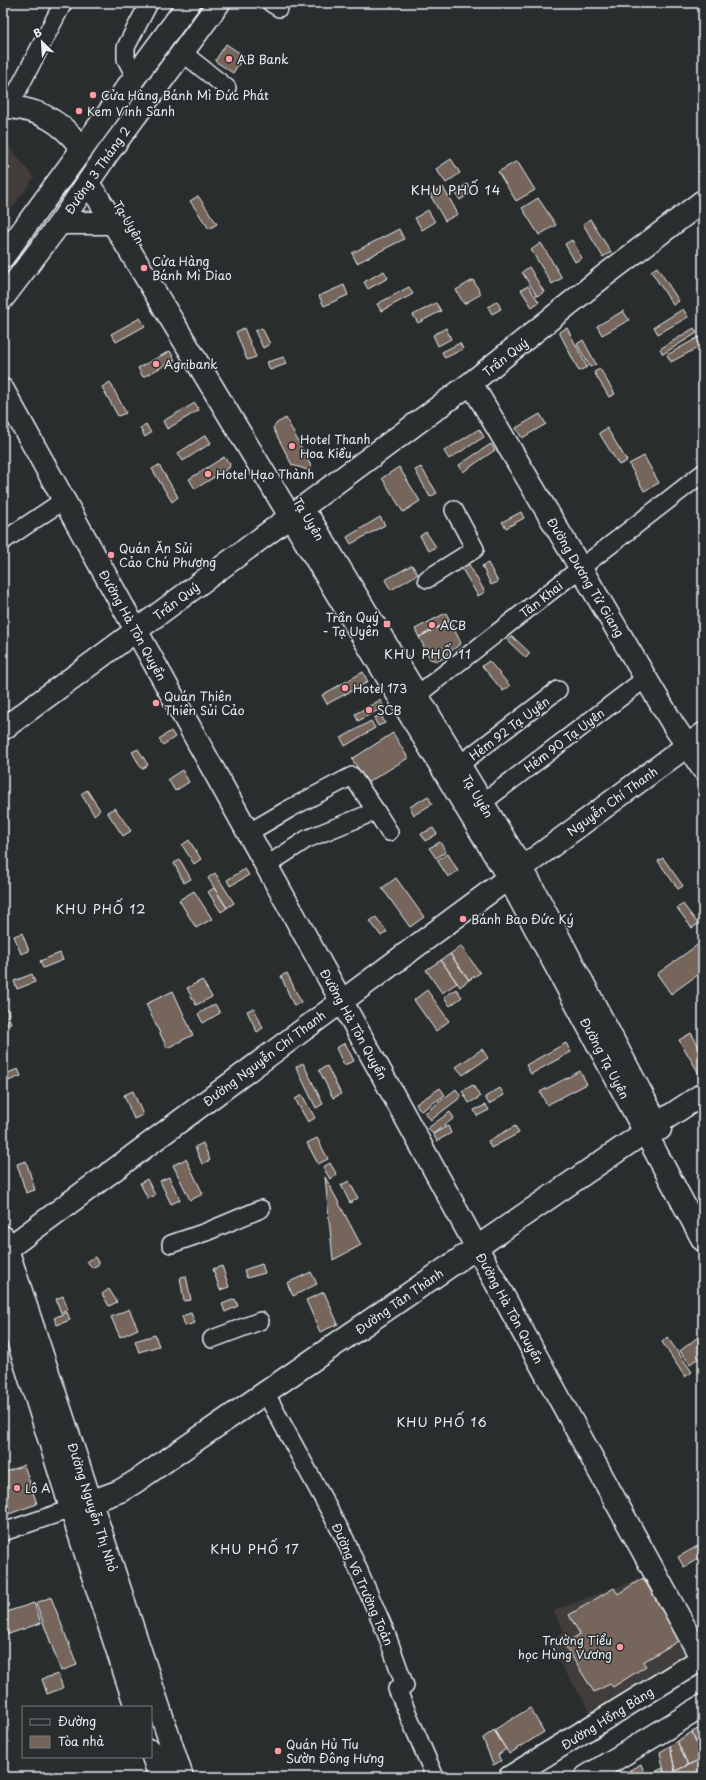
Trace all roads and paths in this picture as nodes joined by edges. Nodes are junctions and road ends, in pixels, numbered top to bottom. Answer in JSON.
{"nodes":[{"id":1,"x":63,"y":3,"type":"edge"},
{"id":2,"x":149,"y":3,"type":"edge"},
{"id":3,"x":189,"y":3,"type":"edge"},
{"id":4,"x":219,"y":3,"type":"edge"},
{"id":5,"x":183,"y":53,"type":"junction"},
{"id":6,"x":135,"y":76,"type":"junction"},
{"id":7,"x":227,"y":88,"type":"dead end"},
{"id":8,"x":6,"y":106,"type":"edge"},
{"id":9,"x":77,"y":156,"type":"junction"},
{"id":10,"x":94,"y":184,"type":"junction"},
{"id":11,"x":703,"y":201,"type":"edge"},
{"id":12,"x":113,"y":222,"type":"junction"},
{"id":13,"x":60,"y":223,"type":"junction"},
{"id":14,"x":3,"y":257,"type":"edge"},
{"id":15,"x":3,"y":298,"type":"edge"},
{"id":16,"x":471,"y":383,"type":"junction"},
{"id":17,"x":3,"y":390,"type":"edge"},
{"id":18,"x":703,"y":473,"type":"edge"},
{"id":19,"x":64,"y":500,"type":"junction"},
{"id":20,"x":454,"y":510,"type":"dead end"},
{"id":21,"x":296,"y":512,"type":"junction"},
{"id":22,"x":3,"y":541,"type":"edge"},
{"id":23,"x":581,"y":568,"type":"junction"},
{"id":24,"x":427,"y":579,"type":"dead end"},
{"id":25,"x":136,"y":630,"type":"junction"},
{"id":26,"x":646,"y":678,"type":"junction"},
{"id":27,"x":558,"y":690,"type":"dead end"},
{"id":28,"x":410,"y":700,"type":"junction"},
{"id":29,"x":3,"y":729,"type":"edge"},
{"id":30,"x":695,"y":740,"type":"edge"},
{"id":31,"x":459,"y":765,"type":"junction"},
{"id":32,"x":703,"y":769,"type":"edge"},
{"id":33,"x":482,"y":803,"type":"junction"},
{"id":34,"x":376,"y":811,"type":"junction"},
{"id":35,"x":389,"y":832,"type":"dead end"},
{"id":36,"x":248,"y":833,"type":"junction"},
{"id":37,"x":266,"y":866,"type":"junction"},
{"id":38,"x":515,"y":872,"type":"junction"},
{"id":39,"x":341,"y":1001,"type":"junction"},
{"id":40,"x":703,"y":1094,"type":"edge"},
{"id":41,"x":652,"y":1128,"type":"junction"},
{"id":42,"x":260,"y":1208,"type":"dead end"},
{"id":43,"x":703,"y":1208,"type":"edge"},
{"id":44,"x":703,"y":1240,"type":"edge"},
{"id":45,"x":171,"y":1244,"type":"dead end"},
{"id":46,"x":4,"y":1246,"type":"edge"},
{"id":47,"x":477,"y":1247,"type":"junction"},
{"id":48,"x":3,"y":1293,"type":"edge"},
{"id":49,"x":13,"y":1313,"type":"edge"},
{"id":50,"x":260,"y":1321,"type":"dead end"},
{"id":51,"x":212,"y":1339,"type":"dead end"},
{"id":52,"x":266,"y":1392,"type":"junction"},
{"id":53,"x":91,"y":1502,"type":"junction"},
{"id":54,"x":71,"y":1509,"type":"junction"},
{"id":55,"x":3,"y":1532,"type":"edge"},
{"id":56,"x":703,"y":1659,"type":"edge"},
{"id":57,"x":136,"y":1706,"type":"edge"},
{"id":58,"x":703,"y":1706,"type":"edge"},
{"id":59,"x":152,"y":1754,"type":"edge"},
{"id":60,"x":160,"y":1777,"type":"edge"},
{"id":61,"x":182,"y":1777,"type":"edge"},
{"id":62,"x":436,"y":1777,"type":"edge"},
{"id":63,"x":510,"y":1777,"type":"edge"},
{"id":64,"x":586,"y":1777,"type":"edge"}],
"edges":[{"from":1,"to":8,"type":"street"},
{"from":2,"to":6,"type":"street"},
{"from":3,"to":6,"type":"main road","name":"Đường 3 Tháng 2"},
{"from":4,"to":5,"type":"main road","name":"Đường 3 Tháng 2"},
{"from":5,"to":7,"type":"street"},
{"from":5,"to":10,"type":"main road","name":"Đường 3 Tháng 2"},
{"from":6,"to":9,"type":"main road","name":"Đường 3 Tháng 2"},
{"from":8,"to":9,"type":"main road"},
{"from":9,"to":10,"type":"main road"},
{"from":9,"to":14,"type":"main road","name":"Đường 3 Tháng 2"},
{"from":10,"to":12,"type":"main road","name":"Tạ Uyên"},
{"from":10,"to":13,"type":"main road","name":"Đường 3 Tháng 2"},
{"from":10,"to":21,"type":"main road","name":"Tạ Uyên"},
{"from":11,"to":16,"type":"main road","name":"Trần Quý"},
{"from":12,"to":13,"type":"main road"},
{"from":12,"to":21,"type":"main road","name":"Tạ Uyên"},
{"from":13,"to":15,"type":"main road","name":"Đường 3 Tháng 2"},
{"from":16,"to":21,"type":"main road","name":"Trần Quý"},
{"from":16,"to":23,"type":"main road","name":"Đường Dương Tử Giang"},
{"from":17,"to":19,"type":"main road","name":"Đường Hà Tôn Quyền"},
{"from":18,"to":23,"type":"street","name":"Tân Khai"},
{"from":19,"to":22,"type":"street"},
{"from":19,"to":25,"type":"main road","name":"Đường Hà Tôn Quyền"},
{"from":20,"to":24,"type":"street"},
{"from":21,"to":25,"type":"main road","name":"Trần Quý"},
{"from":21,"to":28,"type":"main road","name":"Tạ Uyên"},
{"from":23,"to":26,"type":"main road","name":"Đường Dương Tử Giang"},
{"from":23,"to":28,"type":"street","name":"Tân Khai"},
{"from":25,"to":29,"type":"main road","name":"Trần Quý"},
{"from":25,"to":36,"type":"main road","name":"Đường Hà Tôn Quyền"},
{"from":26,"to":30,"type":"main road","name":"Đường Dương Tử Giang"},
{"from":26,"to":33,"type":"street","name":"Hẻm 90 Tạ Uyên"},
{"from":27,"to":31,"type":"street","name":"Hẻm 92 Tạ Uyên"},
{"from":28,"to":31,"type":"main road","name":"Tạ Uyên"},
{"from":28,"to":38,"type":"main road","name":"Tạ Uyên"},
{"from":30,"to":32,"type":"main road","name":"Đường Dương Tử Giang"},
{"from":30,"to":38,"type":"main road","name":"Nguyễn Chí Thanh"},
{"from":31,"to":33,"type":"main road","name":"Tạ Uyên"},
{"from":33,"to":38,"type":"main road","name":"Tạ Uyên"},
{"from":34,"to":35,"type":"street"},
{"from":34,"to":36,"type":"street"},
{"from":34,"to":37,"type":"street"},
{"from":36,"to":37,"type":"main road","name":"Đường Hà Tôn Quyền"},
{"from":37,"to":39,"type":"main road","name":"Đường Hà Tôn Quyền"},
{"from":38,"to":39,"type":"main road","name":"Đường Nguyễn Chí Thanh"},
{"from":38,"to":41,"type":"main road","name":"Đường Tạ Uyên"},
{"from":39,"to":46,"type":"main road","name":"Đường Nguyễn Chí Thanh"},
{"from":39,"to":47,"type":"main road","name":"Đường Hà Tôn Quyền"},
{"from":40,"to":41,"type":"main road","name":"Đường Tân Thành"},
{"from":41,"to":43,"type":"main road","name":"Đường Tạ Uyên"},
{"from":41,"to":44,"type":"main road","name":"Đường Tạ Uyên"},
{"from":41,"to":47,"type":"main road","name":"Đường Tân Thành"},
{"from":42,"to":45,"type":"street"},
{"from":46,"to":49,"type":"main road","name":"Đường Nguyễn Thị Nhỏ"},
{"from":47,"to":52,"type":"main road","name":"Đường Tân Thành"},
{"from":47,"to":56,"type":"main road","name":"Đường Hà Tôn Quyền"},
{"from":48,"to":49,"type":"main road"},
{"from":49,"to":53,"type":"main road","name":"Đường Nguyễn Thị Nhỏ"},
{"from":49,"to":54,"type":"main road","name":"Đường Nguyễn Thị Nhỏ"},
{"from":50,"to":51,"type":"street"},
{"from":52,"to":53,"type":"main road","name":"Đường Tân Thành"},
{"from":52,"to":62,"type":"street","name":"Đường Võ Trường Toản"},
{"from":53,"to":54,"type":"main road","name":"Đường Tân Thành"},
{"from":53,"to":61,"type":"main road","name":"Đường Nguyễn Thị Nhỏ"},
{"from":54,"to":55,"type":"street"},
{"from":54,"to":57,"type":"main road","name":"Đường Nguyễn Thị Nhỏ"},
{"from":56,"to":63,"type":"main road","name":"Đường Hồng Bàng"},
{"from":58,"to":64,"type":"main road"},
{"from":59,"to":60,"type":"main road"}]}
